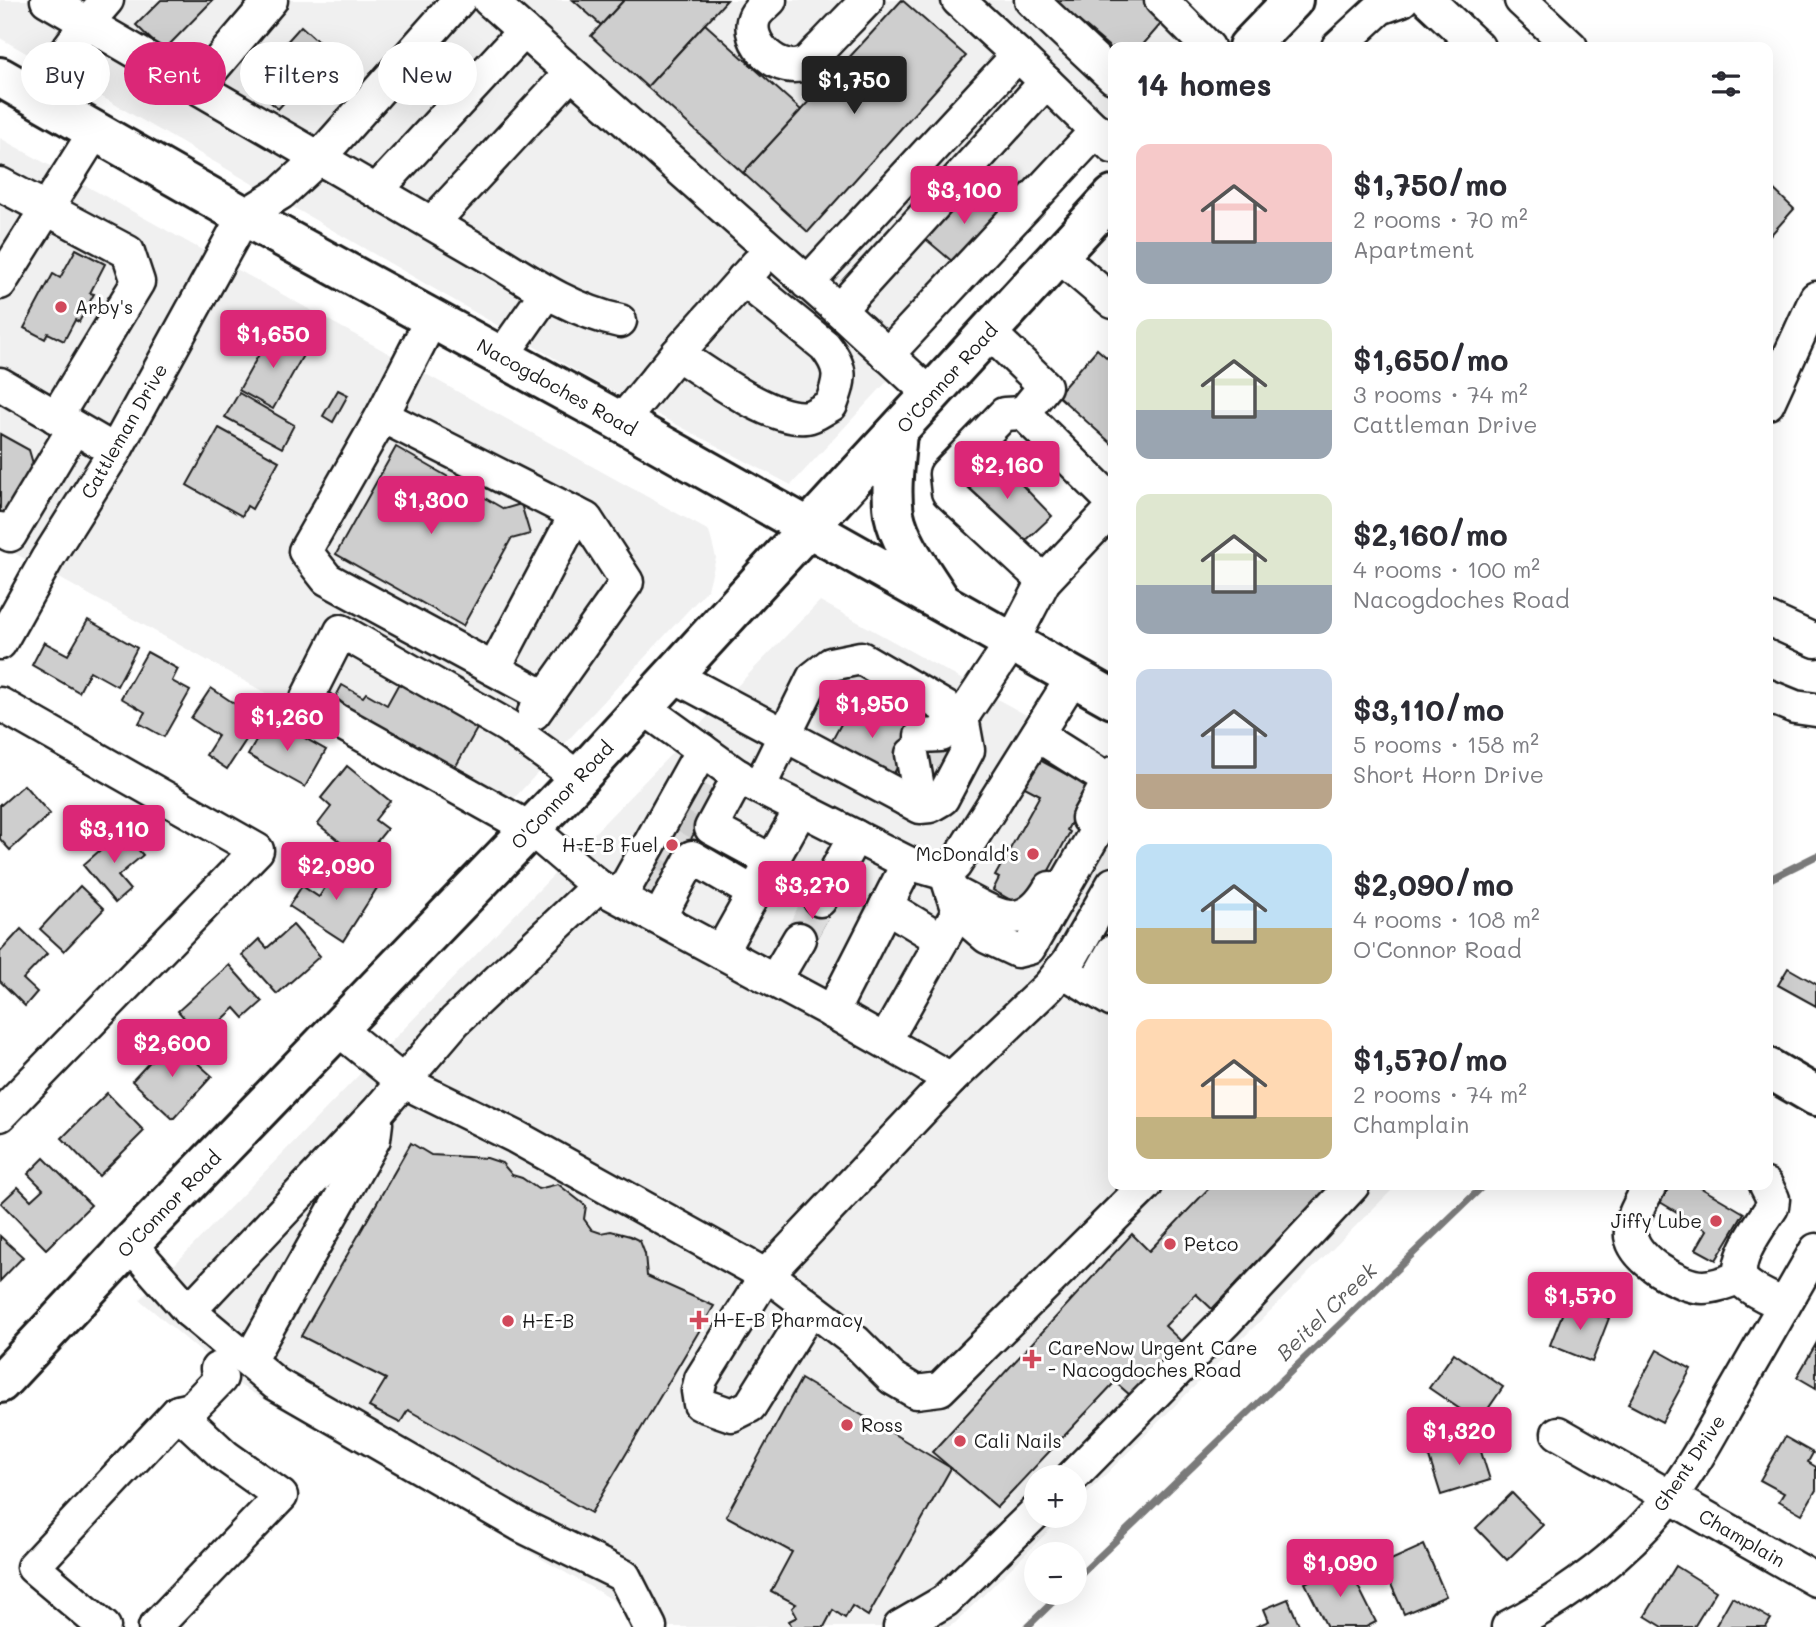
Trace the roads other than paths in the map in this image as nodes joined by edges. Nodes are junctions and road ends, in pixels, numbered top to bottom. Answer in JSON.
{"nodes":[{"id":1,"x":271,"y":0,"type":"edge"},
{"id":2,"x":459,"y":0,"type":"edge"},
{"id":3,"x":489,"y":0,"type":"edge"},
{"id":4,"x":769,"y":0,"type":"edge"},
{"id":5,"x":867,"y":0,"type":"edge"},
{"id":6,"x":958,"y":0,"type":"edge"},
{"id":7,"x":1031,"y":0,"type":"edge"},
{"id":8,"x":1161,"y":0,"type":"edge"},
{"id":9,"x":1293,"y":0,"type":"edge"},
{"id":10,"x":1402,"y":0,"type":"edge"},
{"id":11,"x":1428,"y":0,"type":"edge"},
{"id":12,"x":1521,"y":0,"type":"edge"},
{"id":13,"x":79,"y":7,"type":"edge"},
{"id":14,"x":524,"y":31,"type":"junction"},
{"id":15,"x":61,"y":42,"type":"edge"},
{"id":16,"x":131,"y":42,"type":"edge"},
{"id":17,"x":1203,"y":42,"type":"edge"},
{"id":18,"x":1253,"y":42,"type":"edge"},
{"id":19,"x":1343,"y":42,"type":"edge"},
{"id":20,"x":1473,"y":42,"type":"edge"},
{"id":21,"x":1566,"y":42,"type":"edge"},
{"id":22,"x":226,"y":53,"type":"edge"},
{"id":23,"x":1018,"y":55,"type":"junction"},
{"id":24,"x":571,"y":73,"type":"junction"},
{"id":25,"x":1108,"y":73,"type":"edge"},
{"id":26,"x":0,"y":77,"type":"edge"},
{"id":27,"x":1046,"y":82,"type":"junction"},
{"id":28,"x":21,"y":89,"type":"edge"},
{"id":29,"x":226,"y":104,"type":"edge"},
{"id":30,"x":50,"y":105,"type":"edge"},
{"id":31,"x":96,"y":130,"type":"junction"},
{"id":32,"x":1105,"y":138,"type":"edge"},
{"id":33,"x":318,"y":159,"type":"junction"},
{"id":34,"x":0,"y":184,"type":"edge"},
{"id":35,"x":376,"y":191,"type":"junction"},
{"id":36,"x":1108,"y":202,"type":"edge"},
{"id":37,"x":45,"y":210,"type":"junction"},
{"id":38,"x":244,"y":216,"type":"junction"},
{"id":39,"x":432,"y":223,"type":"junction"},
{"id":40,"x":770,"y":250,"type":"junction"},
{"id":41,"x":1059,"y":256,"type":"junction"},
{"id":42,"x":743,"y":279,"type":"junction"},
{"id":43,"x":0,"y":283,"type":"edge"},
{"id":44,"x":807,"y":283,"type":"junction"},
{"id":45,"x":546,"y":293,"type":"junction"},
{"id":46,"x":1108,"y":298,"type":"edge"},
{"id":47,"x":1816,"y":298,"type":"edge"},
{"id":48,"x":839,"y":310,"type":"junction"},
{"id":49,"x":432,"y":318,"type":"junction"},
{"id":50,"x":620,"y":321,"type":"dead end"},
{"id":51,"x":989,"y":332,"type":"junction"},
{"id":52,"x":677,"y":354,"type":"junction"},
{"id":53,"x":887,"y":355,"type":"junction"},
{"id":54,"x":501,"y":357,"type":"junction"},
{"id":55,"x":0,"y":384,"type":"edge"},
{"id":56,"x":1773,"y":391,"type":"edge"},
{"id":57,"x":931,"y":395,"type":"junction"},
{"id":58,"x":1023,"y":413,"type":"junction"},
{"id":59,"x":382,"y":416,"type":"junction"},
{"id":60,"x":621,"y":422,"type":"junction"},
{"id":61,"x":65,"y":423,"type":"junction"},
{"id":62,"x":897,"y":432,"type":"junction"},
{"id":63,"x":115,"y":451,"type":"junction"},
{"id":64,"x":1108,"y":497,"type":"edge"},
{"id":65,"x":1108,"y":513,"type":"edge"},
{"id":66,"x":576,"y":514,"type":"junction"},
{"id":67,"x":810,"y":528,"type":"junction"},
{"id":68,"x":5,"y":532,"type":"edge"},
{"id":69,"x":47,"y":559,"type":"junction"},
{"id":70,"x":1044,"y":581,"type":"junction"},
{"id":71,"x":941,"y":602,"type":"junction"},
{"id":72,"x":1773,"y":621,"type":"edge"},
{"id":73,"x":1816,"y":641,"type":"edge"},
{"id":74,"x":1012,"y":642,"type":"junction"},
{"id":75,"x":0,"y":643,"type":"edge"},
{"id":76,"x":494,"y":669,"type":"junction"},
{"id":77,"x":674,"y":676,"type":"junction"},
{"id":78,"x":1073,"y":677,"type":"junction"},
{"id":79,"x":1108,"y":696,"type":"edge"},
{"id":80,"x":545,"y":697,"type":"junction"},
{"id":81,"x":1773,"y":698,"type":"edge"},
{"id":82,"x":0,"y":704,"type":"edge"},
{"id":83,"x":644,"y":708,"type":"junction"},
{"id":84,"x":1816,"y":710,"type":"edge"},
{"id":85,"x":519,"y":734,"type":"junction"},
{"id":86,"x":785,"y":735,"type":"junction"},
{"id":87,"x":1037,"y":735,"type":"junction"},
{"id":88,"x":702,"y":750,"type":"junction"},
{"id":89,"x":933,"y":751,"type":"junction"},
{"id":90,"x":579,"y":778,"type":"junction"},
{"id":91,"x":749,"y":782,"type":"junction"},
{"id":92,"x":1108,"y":782,"type":"edge"},
{"id":93,"x":1108,"y":792,"type":"edge"},
{"id":94,"x":694,"y":808,"type":"junction"},
{"id":95,"x":801,"y":809,"type":"junction"},
{"id":96,"x":531,"y":829,"type":"junction"},
{"id":97,"x":855,"y":836,"type":"junction"},
{"id":98,"x":772,"y":861,"type":"junction"},
{"id":99,"x":908,"y":863,"type":"junction"},
{"id":100,"x":654,"y":873,"type":"junction"},
{"id":101,"x":1108,"y":892,"type":"edge"},
{"id":102,"x":754,"y":893,"type":"junction"},
{"id":103,"x":952,"y":893,"type":"junction"},
{"id":104,"x":820,"y":901,"type":"tunnel mouth"},
{"id":105,"x":886,"y":906,"type":"junction"},
{"id":106,"x":799,"y":939,"type":"tunnel mouth"},
{"id":107,"x":942,"y":940,"type":"junction"},
{"id":108,"x":721,"y":951,"type":"junction"},
{"id":109,"x":1061,"y":970,"type":"junction"},
{"id":110,"x":1107,"y":977,"type":"edge"},
{"id":111,"x":775,"y":980,"type":"junction"},
{"id":112,"x":832,"y":1012,"type":"junction"},
{"id":113,"x":338,"y":1029,"type":"junction"},
{"id":114,"x":885,"y":1041,"type":"junction"},
{"id":115,"x":1773,"y":1071,"type":"edge"},
{"id":116,"x":951,"y":1079,"type":"junction"},
{"id":117,"x":402,"y":1082,"type":"junction"},
{"id":118,"x":1816,"y":1096,"type":"edge"},
{"id":119,"x":378,"y":1111,"type":"junction"},
{"id":120,"x":0,"y":1115,"type":"edge"},
{"id":121,"x":1141,"y":1190,"type":"edge"},
{"id":122,"x":1348,"y":1190,"type":"edge"},
{"id":123,"x":1648,"y":1190,"type":"edge"},
{"id":124,"x":1768,"y":1190,"type":"edge"},
{"id":125,"x":130,"y":1244,"type":"junction"},
{"id":126,"x":1816,"y":1250,"type":"edge"},
{"id":127,"x":765,"y":1275,"type":"junction"},
{"id":128,"x":1741,"y":1277,"type":"junction"},
{"id":129,"x":1799,"y":1293,"type":"edge"},
{"id":130,"x":811,"y":1308,"type":"junction"},
{"id":131,"x":190,"y":1311,"type":"junction"},
{"id":132,"x":233,"y":1359,"type":"junction"},
{"id":133,"x":0,"y":1383,"type":"edge"},
{"id":134,"x":178,"y":1412,"type":"junction"},
{"id":135,"x":1558,"y":1433,"type":"dead end"},
{"id":136,"x":1084,"y":1465,"type":"edge"},
{"id":137,"x":1670,"y":1497,"type":"junction"},
{"id":138,"x":1024,"y":1524,"type":"edge"},
{"id":139,"x":1816,"y":1580,"type":"edge"},
{"id":140,"x":104,"y":1627,"type":"edge"},
{"id":141,"x":155,"y":1627,"type":"edge"},
{"id":142,"x":650,"y":1627,"type":"edge"},
{"id":143,"x":900,"y":1627,"type":"edge"},
{"id":144,"x":1508,"y":1627,"type":"edge"}],
"edges":[{"from":1,"to":22,"type":"street"},
{"from":2,"to":33,"type":"street"},
{"from":3,"to":14,"type":"street"},
{"from":4,"to":5,"type":"street"},
{"from":6,"to":23,"type":"street"},
{"from":7,"to":25,"type":"street"},
{"from":8,"to":17,"type":"street"},
{"from":9,"to":18,"type":"main road"},
{"from":10,"to":19,"type":"street"},
{"from":11,"to":20,"type":"street"},
{"from":12,"to":21,"type":"street"},
{"from":13,"to":15,"type":"street"},
{"from":13,"to":16,"type":"street"},
{"from":14,"to":24,"type":"street"},
{"from":14,"to":35,"type":"street"},
{"from":23,"to":27,"type":"street"},
{"from":23,"to":44,"type":"street"},
{"from":24,"to":39,"type":"street"},
{"from":24,"to":40,"type":"street"},
{"from":26,"to":28,"type":"main road","name":"Nacogdoches Road"},
{"from":27,"to":32,"type":"street"},
{"from":27,"to":48,"type":"street"},
{"from":29,"to":33,"type":"street"},
{"from":30,"to":31,"type":"main road","name":"Nacogdoches Road"},
{"from":31,"to":37,"type":"street"},
{"from":31,"to":38,"type":"main road","name":"Nacogdoches Road"},
{"from":32,"to":53,"type":"street"},
{"from":33,"to":35,"type":"street"},
{"from":33,"to":38,"type":"street"},
{"from":34,"to":37,"type":"street"},
{"from":35,"to":39,"type":"street"},
{"from":36,"to":41,"type":"main road","name":"O'Connor Road"},
{"from":37,"to":43,"type":"street"},
{"from":37,"to":61,"type":"street"},
{"from":38,"to":49,"type":"main road","name":"Nacogdoches Road"},
{"from":38,"to":63,"type":"street","name":"Cattleman Drive"},
{"from":39,"to":45,"type":"street"},
{"from":40,"to":42,"type":"street"},
{"from":40,"to":44,"type":"street"},
{"from":41,"to":46,"type":"street"},
{"from":41,"to":51,"type":"main road","name":"O'Connor Road"},
{"from":42,"to":52,"type":"street"},
{"from":42,"to":52,"type":"street"},
{"from":44,"to":48,"type":"street"},
{"from":45,"to":50,"type":"street"},
{"from":45,"to":54,"type":"street"},
{"from":47,"to":56,"type":"street"},
{"from":48,"to":53,"type":"street"},
{"from":49,"to":54,"type":"main road","name":"Nacogdoches Road"},
{"from":49,"to":59,"type":"street"},
{"from":51,"to":57,"type":"main road","name":"O'Connor Road"},
{"from":51,"to":58,"type":"street"},
{"from":52,"to":60,"type":"street"},
{"from":53,"to":57,"type":"street"},
{"from":54,"to":60,"type":"main road","name":"Nacogdoches Road"},
{"from":55,"to":61,"type":"street"},
{"from":57,"to":62,"type":"main road","name":"O'Connor Road"},
{"from":58,"to":64,"type":"street"},
{"from":58,"to":70,"type":"street"},
{"from":59,"to":66,"type":"street"},
{"from":59,"to":76,"type":"street"},
{"from":60,"to":67,"type":"main road","name":"Nacogdoches Road"},
{"from":61,"to":63,"type":"street"},
{"from":61,"to":68,"type":"street"},
{"from":62,"to":67,"type":"main road","name":"O'Connor Road"},
{"from":62,"to":71,"type":"main road"},
{"from":63,"to":69,"type":"street","name":"Cattleman Drive"},
{"from":65,"to":70,"type":"street"},
{"from":66,"to":76,"type":"street"},
{"from":66,"to":80,"type":"street"},
{"from":67,"to":71,"type":"main road","name":"Nacogdoches Road"},
{"from":67,"to":77,"type":"main road","name":"O'Connor Road"},
{"from":68,"to":69,"type":"street"},
{"from":69,"to":75,"type":"street","name":"Cattleman Drive"},
{"from":70,"to":74,"type":"street"},
{"from":71,"to":74,"type":"main road","name":"Nacogdoches Road"},
{"from":72,"to":73,"type":"street"},
{"from":74,"to":78,"type":"main road","name":"Nacogdoches Road"},
{"from":74,"to":89,"type":"street"},
{"from":76,"to":80,"type":"street"},
{"from":77,"to":83,"type":"main road","name":"O'Connor Road"},
{"from":77,"to":86,"type":"street"},
{"from":78,"to":79,"type":"main road","name":"Nacogdoches Road"},
{"from":78,"to":87,"type":"street"},
{"from":80,"to":85,"type":"street"},
{"from":81,"to":84,"type":"street"},
{"from":82,"to":120,"type":"street"},
{"from":83,"to":88,"type":"street"},
{"from":83,"to":90,"type":"main road","name":"O'Connor Road"},
{"from":85,"to":90,"type":"street"},
{"from":85,"to":96,"type":"street"},
{"from":86,"to":89,"type":"street"},
{"from":86,"to":89,"type":"street"},
{"from":86,"to":91,"type":"street"},
{"from":87,"to":92,"type":"street"},
{"from":87,"to":103,"type":"street"},
{"from":88,"to":91,"type":"street"},
{"from":88,"to":94,"type":"street"},
{"from":90,"to":96,"type":"main road","name":"O'Connor Road"},
{"from":91,"to":94,"type":"street"},
{"from":91,"to":95,"type":"street"},
{"from":93,"to":103,"type":"street"},
{"from":94,"to":98,"type":"street"},
{"from":94,"to":100,"type":"street"},
{"from":95,"to":97,"type":"street"},
{"from":95,"to":98,"type":"street"},
{"from":96,"to":100,"type":"street"},
{"from":96,"to":113,"type":"main road","name":"O'Connor Road"},
{"from":97,"to":99,"type":"street"},
{"from":97,"to":104,"type":"street"},
{"from":98,"to":102,"type":"street"},
{"from":99,"to":103,"type":"street"},
{"from":99,"to":105,"type":"street"},
{"from":100,"to":102,"type":"street"},
{"from":100,"to":108,"type":"street"},
{"from":100,"to":117,"type":"street"},
{"from":101,"to":109,"type":"street"},
{"from":102,"to":108,"type":"street"},
{"from":103,"to":107,"type":"street"},
{"from":105,"to":107,"type":"street"},
{"from":105,"to":112,"type":"street"},
{"from":106,"to":111,"type":"street"},
{"from":107,"to":114,"type":"street"},
{"from":108,"to":111,"type":"street"},
{"from":109,"to":110,"type":"street"},
{"from":109,"to":116,"type":"street"},
{"from":111,"to":112,"type":"street"},
{"from":112,"to":114,"type":"street"},
{"from":113,"to":117,"type":"street"},
{"from":113,"to":125,"type":"main road","name":"O'Connor Road"},
{"from":114,"to":116,"type":"street"},
{"from":115,"to":118,"type":"main road"},
{"from":116,"to":127,"type":"street"},
{"from":117,"to":119,"type":"street"},
{"from":117,"to":127,"type":"street"},
{"from":119,"to":131,"type":"street"},
{"from":119,"to":132,"type":"street"},
{"from":121,"to":130,"type":"street"},
{"from":122,"to":136,"type":"street"},
{"from":123,"to":128,"type":"street"},
{"from":124,"to":128,"type":"street"},
{"from":125,"to":131,"type":"street"},
{"from":125,"to":133,"type":"main road","name":"O'Connor Road"},
{"from":126,"to":129,"type":"street","name":"Ghent Drive"},
{"from":127,"to":130,"type":"street"},
{"from":127,"to":130,"type":"street"},
{"from":128,"to":129,"type":"street"},
{"from":129,"to":137,"type":"street","name":"Ghent Drive"},
{"from":131,"to":132,"type":"street"},
{"from":132,"to":134,"type":"street"},
{"from":132,"to":142,"type":"street"},
{"from":134,"to":140,"type":"street"},
{"from":134,"to":141,"type":"street"},
{"from":135,"to":137,"type":"street","name":"Champlain"},
{"from":137,"to":139,"type":"street","name":"Champlain"},
{"from":137,"to":144,"type":"street","name":"Ghent Drive"},
{"from":138,"to":143,"type":"street"}]}
